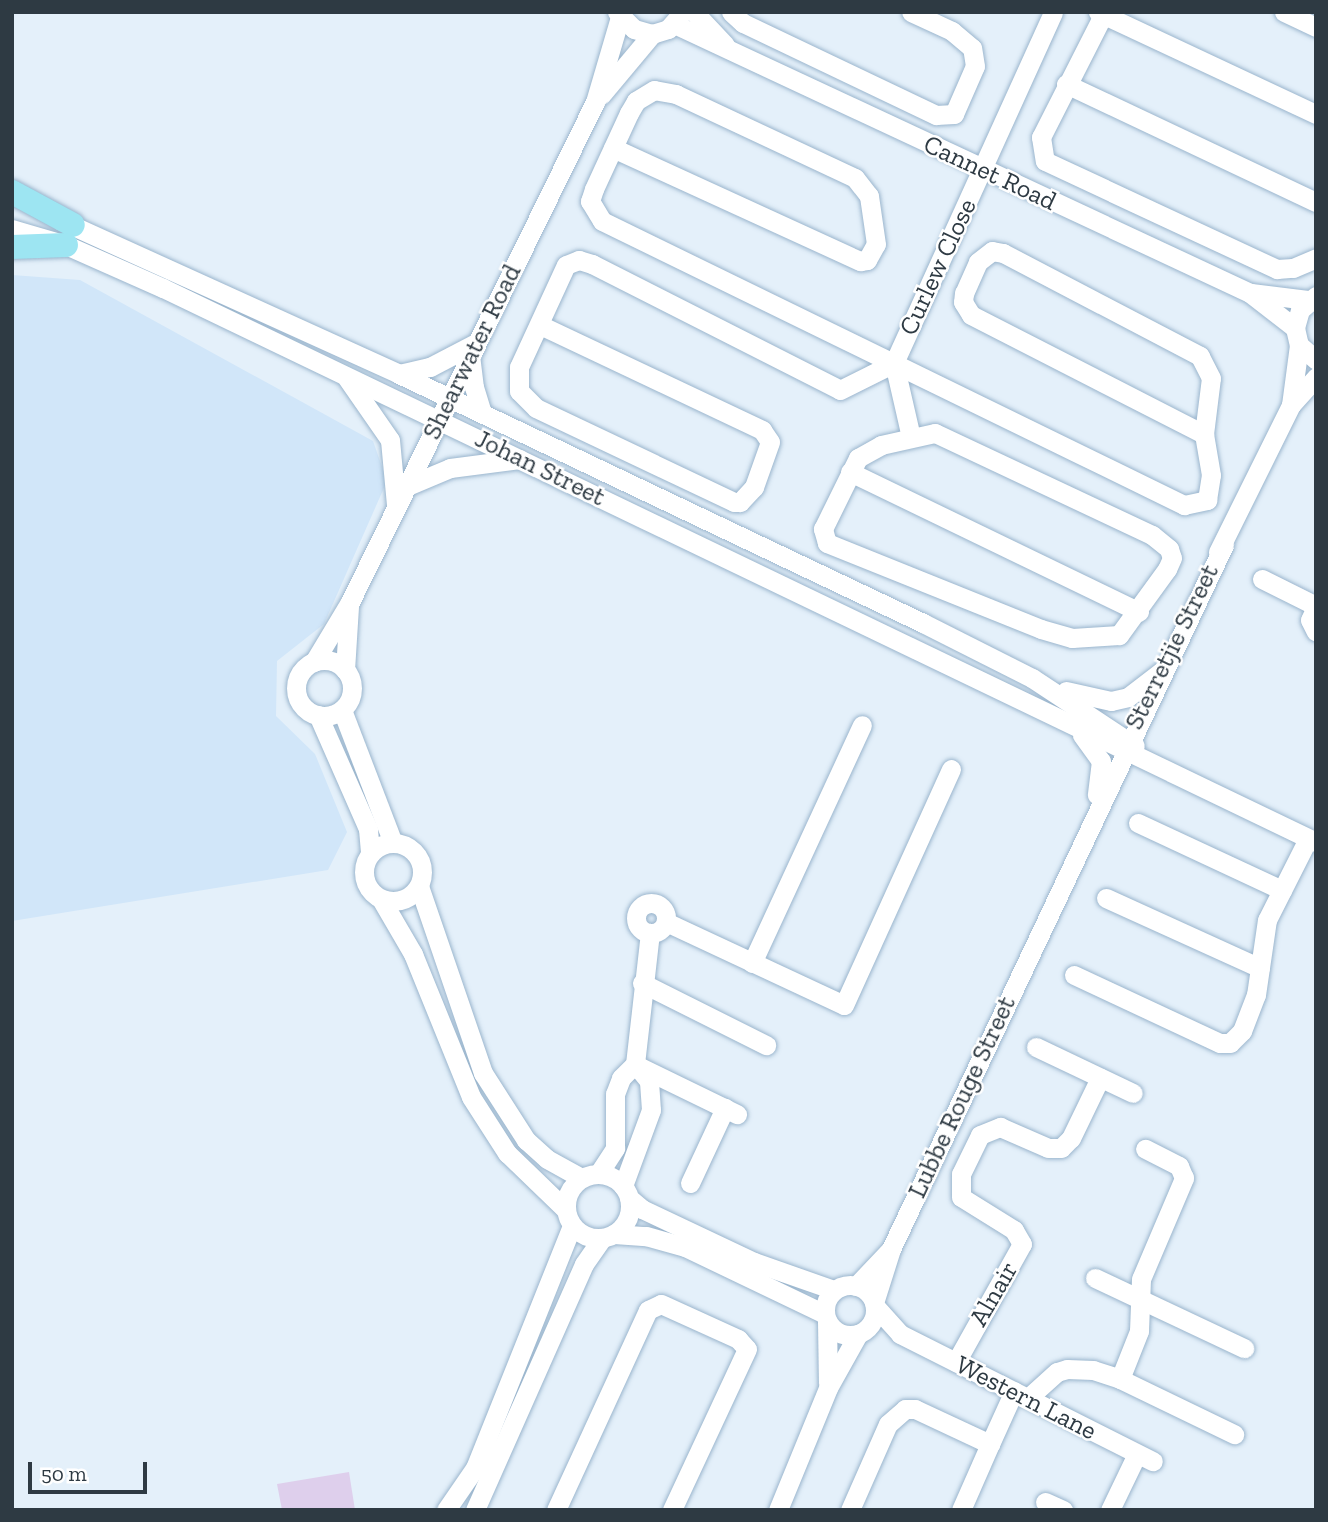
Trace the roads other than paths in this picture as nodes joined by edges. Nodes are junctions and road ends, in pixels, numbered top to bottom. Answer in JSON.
{"nodes":[{"id":1,"x":694,"y":12,"type":"edge"},
{"id":2,"x":731,"y":12,"type":"edge"},
{"id":3,"x":911,"y":12,"type":"edge"},
{"id":4,"x":1053,"y":12,"type":"edge"},
{"id":5,"x":1284,"y":12,"type":"edge"},
{"id":6,"x":1100,"y":13,"type":"edge"},
{"id":7,"x":619,"y":15,"type":"edge"},
{"id":8,"x":679,"y":18,"type":"edge"},
{"id":9,"x":1316,"y":27,"type":"edge"},
{"id":10,"x":652,"y":34,"type":"junction"},
{"id":11,"x":730,"y":51,"type":"junction"},
{"id":12,"x":1066,"y":84,"type":"junction"},
{"id":13,"x":595,"y":102,"type":"junction"},
{"id":14,"x":1316,"y":114,"type":"edge"},
{"id":15,"x":613,"y":148,"type":"junction"},
{"id":16,"x":983,"y":171,"type":"junction"},
{"id":17,"x":12,"y":192,"type":"edge"},
{"id":18,"x":1316,"y":202,"type":"edge"},
{"id":19,"x":12,"y":204,"type":"edge"},
{"id":20,"x":12,"y":229,"type":"edge"},
{"id":21,"x":69,"y":235,"type":"junction"},
{"id":22,"x":12,"y":247,"type":"edge"},
{"id":23,"x":1316,"y":258,"type":"edge"},
{"id":24,"x":1250,"y":293,"type":"junction"},
{"id":25,"x":1312,"y":298,"type":"edge"},
{"id":26,"x":540,"y":325,"type":"junction"},
{"id":27,"x":1297,"y":336,"type":"junction"},
{"id":28,"x":473,"y":349,"type":"junction"},
{"id":29,"x":1316,"y":360,"type":"edge"},
{"id":30,"x":894,"y":363,"type":"junction"},
{"id":31,"x":399,"y":374,"type":"junction"},
{"id":32,"x":346,"y":376,"type":"junction"},
{"id":33,"x":1316,"y":377,"type":"edge"},
{"id":34,"x":449,"y":397,"type":"junction"},
{"id":35,"x":1291,"y":405,"type":"junction"},
{"id":36,"x":482,"y":413,"type":"junction"},
{"id":37,"x":439,"y":420,"type":"junction"},
{"id":38,"x":1204,"y":434,"type":"junction"},
{"id":39,"x":911,"y":437,"type":"junction"},
{"id":40,"x":520,"y":459,"type":"junction"},
{"id":41,"x":850,"y":472,"type":"junction"},
{"id":42,"x":405,"y":487,"type":"junction"},
{"id":43,"x":396,"y":506,"type":"junction"},
{"id":44,"x":1224,"y":544,"type":"junction"},
{"id":45,"x":1262,"y":579,"type":"dead end"},
{"id":46,"x":350,"y":603,"type":"junction"},
{"id":47,"x":1316,"y":606,"type":"edge"},
{"id":48,"x":1139,"y":612,"type":"junction"},
{"id":49,"x":1316,"y":632,"type":"edge"},
{"id":50,"x":314,"y":662,"type":"junction"},
{"id":51,"x":345,"y":670,"type":"junction"},
{"id":52,"x":1162,"y":671,"type":"junction"},
{"id":53,"x":1032,"y":678,"type":"junction"},
{"id":54,"x":342,"y":710,"type":"junction"},
{"id":55,"x":318,"y":715,"type":"junction"},
{"id":56,"x":1062,"y":718,"type":"junction"},
{"id":57,"x":862,"y":725,"type":"dead end"},
{"id":58,"x":1131,"y":748,"type":"junction"},
{"id":59,"x":951,"y":769,"type":"dead end"},
{"id":60,"x":1096,"y":800,"type":"junction"},
{"id":61,"x":1138,"y":823,"type":"dead end"},
{"id":62,"x":1312,"y":841,"type":"edge"},
{"id":63,"x":393,"y":843,"type":"junction"},
{"id":64,"x":370,"y":854,"type":"junction"},
{"id":65,"x":419,"y":886,"type":"junction"},
{"id":66,"x":1282,"y":890,"type":"junction"},
{"id":67,"x":381,"y":898,"type":"junction"},
{"id":68,"x":1106,"y":898,"type":"dead end"},
{"id":69,"x":1033,"y":946,"type":"junction"},
{"id":70,"x":752,"y":963,"type":"junction"},
{"id":71,"x":1260,"y":968,"type":"junction"},
{"id":72,"x":1074,"y":975,"type":"dead end"},
{"id":73,"x":642,"y":983,"type":"junction"},
{"id":74,"x":766,"y":1045,"type":"dead end"},
{"id":75,"x":1036,"y":1047,"type":"dead end"},
{"id":76,"x":635,"y":1064,"type":"junction"},
{"id":77,"x":1100,"y":1078,"type":"junction"},
{"id":78,"x":1133,"y":1093,"type":"dead end"},
{"id":79,"x":1145,"y":1149,"type":"dead end"},
{"id":80,"x":590,"y":1176,"type":"junction"},
{"id":81,"x":690,"y":1183,"type":"dead end"},
{"id":82,"x":626,"y":1192,"type":"junction"},
{"id":83,"x":569,"y":1218,"type":"junction"},
{"id":84,"x":608,"y":1236,"type":"junction"},
{"id":85,"x":891,"y":1249,"type":"junction"},
{"id":86,"x":1095,"y":1278,"type":"dead end"},
{"id":87,"x":856,"y":1286,"type":"junction"},
{"id":88,"x":834,"y":1290,"type":"junction"},
{"id":89,"x":1140,"y":1299,"type":"junction"},
{"id":90,"x":875,"y":1305,"type":"junction"},
{"id":91,"x":826,"y":1318,"type":"junction"},
{"id":92,"x":861,"y":1333,"type":"junction"},
{"id":93,"x":900,"y":1334,"type":"junction"},
{"id":94,"x":1244,"y":1348,"type":"dead end"},
{"id":95,"x":956,"y":1363,"type":"junction"},
{"id":96,"x":1120,"y":1379,"type":"junction"},
{"id":97,"x":828,"y":1388,"type":"junction"},
{"id":98,"x":1021,"y":1394,"type":"junction"},
{"id":99,"x":1234,"y":1434,"type":"dead end"},
{"id":100,"x":990,"y":1444,"type":"junction"},
{"id":101,"x":1045,"y":1502,"type":"dead end"},
{"id":102,"x":446,"y":1510,"type":"edge"},
{"id":103,"x":475,"y":1510,"type":"edge"},
{"id":104,"x":556,"y":1510,"type":"edge"},
{"id":105,"x":672,"y":1510,"type":"edge"},
{"id":106,"x":778,"y":1510,"type":"edge"},
{"id":107,"x":850,"y":1510,"type":"edge"},
{"id":108,"x":961,"y":1510,"type":"edge"},
{"id":109,"x":1063,"y":1510,"type":"edge"},
{"id":110,"x":1110,"y":1510,"type":"edge"}],
"edges":[{"from":1,"to":11,"type":"street","name":"Cannet Road"},
{"from":2,"to":3,"type":"street"},
{"from":4,"to":16,"type":"street","name":"Curlew Close"},
{"from":5,"to":9,"type":"street"},
{"from":6,"to":12,"type":"street"},
{"from":6,"to":14,"type":"street"},
{"from":7,"to":10,"type":"street"},
{"from":7,"to":13,"type":"street","name":"Shearwater Road"},
{"from":8,"to":10,"type":"street"},
{"from":8,"to":11,"type":"street","name":"Cannet Road"},
{"from":10,"to":13,"type":"street","name":"Shearwater Road"},
{"from":11,"to":16,"type":"street","name":"Cannet Road"},
{"from":12,"to":18,"type":"street"},
{"from":12,"to":23,"type":"street"},
{"from":13,"to":28,"type":"street","name":"Shearwater Road"},
{"from":15,"to":15,"type":"street"},
{"from":15,"to":30,"type":"street"},
{"from":16,"to":24,"type":"street","name":"Cannet Road"},
{"from":16,"to":30,"type":"street","name":"Curlew Close"},
{"from":17,"to":21,"type":"main road"},
{"from":19,"to":21,"type":"street","name":"Johan Street"},
{"from":20,"to":21,"type":"street","name":"Johan Street"},
{"from":21,"to":22,"type":"main road"},
{"from":21,"to":31,"type":"street","name":"Johan Street"},
{"from":21,"to":32,"type":"street","name":"Johan Street"},
{"from":24,"to":25,"type":"street","name":"Cannet Road"},
{"from":24,"to":27,"type":"street","name":"Cannet Road"},
{"from":25,"to":27,"type":"street","name":"Sterretjie Street"},
{"from":26,"to":26,"type":"street"},
{"from":26,"to":30,"type":"street"},
{"from":27,"to":29,"type":"street","name":"Cannet Road"},
{"from":27,"to":35,"type":"street","name":"Sterretjie Street"},
{"from":28,"to":31,"type":"street"},
{"from":28,"to":34,"type":"street","name":"Shearwater Road"},
{"from":28,"to":36,"type":"street"},
{"from":30,"to":38,"type":"street"},
{"from":30,"to":39,"type":"street"},
{"from":31,"to":34,"type":"street","name":"Johan Street"},
{"from":32,"to":37,"type":"street","name":"Johan Street"},
{"from":32,"to":43,"type":"street"},
{"from":33,"to":35,"type":"street","name":"Sterretjie Street"},
{"from":34,"to":36,"type":"street","name":"Johan Street"},
{"from":34,"to":37,"type":"street","name":"Shearwater Road"},
{"from":35,"to":44,"type":"street","name":"Sterretjie Street"},
{"from":36,"to":53,"type":"street","name":"Johan Street"},
{"from":37,"to":40,"type":"street","name":"Johan Street"},
{"from":37,"to":42,"type":"street","name":"Shearwater Road"},
{"from":38,"to":38,"type":"street"},
{"from":39,"to":41,"type":"street"},
{"from":39,"to":48,"type":"street"},
{"from":40,"to":42,"type":"street"},
{"from":40,"to":56,"type":"street","name":"Johan Street"},
{"from":41,"to":48,"type":"street"},
{"from":41,"to":48,"type":"street"},
{"from":42,"to":43,"type":"street","name":"Shearwater Road"},
{"from":43,"to":46,"type":"street","name":"Shearwater Road"},
{"from":44,"to":52,"type":"street","name":"Sterretjie Street"},
{"from":44,"to":58,"type":"street","name":"Sterretjie Street"},
{"from":45,"to":47,"type":"street"},
{"from":46,"to":50,"type":"street","name":"Shearwater Road"},
{"from":46,"to":51,"type":"street","name":"Shearwater Road"},
{"from":47,"to":49,"type":"street"},
{"from":50,"to":51,"type":"street"},
{"from":50,"to":55,"type":"street"},
{"from":51,"to":54,"type":"street"},
{"from":52,"to":53,"type":"street","name":"Johan Street"},
{"from":52,"to":58,"type":"street","name":"Sterretjie Street"},
{"from":53,"to":58,"type":"street","name":"Johan Street"},
{"from":54,"to":55,"type":"street"},
{"from":54,"to":63,"type":"street"},
{"from":55,"to":64,"type":"street"},
{"from":56,"to":58,"type":"street","name":"Johan Street"},
{"from":56,"to":60,"type":"street","name":"Johan Street"},
{"from":57,"to":70,"type":"street"},
{"from":58,"to":60,"type":"street","name":"Lubbe Rouge Street"},
{"from":58,"to":62,"type":"street"},
{"from":58,"to":69,"type":"street","name":"Lubbe Rouge Street"},
{"from":59,"to":70,"type":"street"},
{"from":60,"to":69,"type":"street","name":"Lubbe Rouge Street"},
{"from":61,"to":66,"type":"street"},
{"from":62,"to":66,"type":"street"},
{"from":63,"to":64,"type":"street"},
{"from":63,"to":65,"type":"street"},
{"from":64,"to":67,"type":"street"},
{"from":65,"to":67,"type":"street"},
{"from":65,"to":80,"type":"street"},
{"from":66,"to":71,"type":"street"},
{"from":67,"to":83,"type":"street"},
{"from":68,"to":71,"type":"street"},
{"from":69,"to":85,"type":"street","name":"Lubbe Rouge Street"},
{"from":70,"to":73,"type":"street"},
{"from":71,"to":72,"type":"street"},
{"from":73,"to":74,"type":"street"},
{"from":73,"to":76,"type":"street"},
{"from":75,"to":77,"type":"street"},
{"from":76,"to":80,"type":"street"},
{"from":76,"to":81,"type":"street"},
{"from":76,"to":82,"type":"street"},
{"from":77,"to":78,"type":"street"},
{"from":77,"to":95,"type":"street","name":"Alnair"},
{"from":79,"to":89,"type":"street"},
{"from":80,"to":82,"type":"street"},
{"from":80,"to":83,"type":"street"},
{"from":82,"to":84,"type":"street"},
{"from":82,"to":88,"type":"street"},
{"from":83,"to":84,"type":"street"},
{"from":83,"to":102,"type":"street"},
{"from":84,"to":91,"type":"street"},
{"from":84,"to":103,"type":"street"},
{"from":85,"to":87,"type":"street","name":"Lubbe Rouge Street"},
{"from":85,"to":90,"type":"street","name":"Lubbe Rouge Street"},
{"from":86,"to":89,"type":"street"},
{"from":87,"to":88,"type":"street"},
{"from":87,"to":90,"type":"street"},
{"from":88,"to":91,"type":"street"},
{"from":89,"to":94,"type":"street"},
{"from":89,"to":96,"type":"street"},
{"from":90,"to":92,"type":"street"},
{"from":90,"to":93,"type":"street","name":"Western Lane"},
{"from":91,"to":92,"type":"street"},
{"from":91,"to":97,"type":"street"},
{"from":92,"to":93,"type":"street","name":"Western Lane"},
{"from":92,"to":97,"type":"street"},
{"from":93,"to":95,"type":"street","name":"Western Lane"},
{"from":95,"to":98,"type":"street","name":"Western Lane"},
{"from":96,"to":98,"type":"street"},
{"from":96,"to":99,"type":"street"},
{"from":97,"to":106,"type":"street"},
{"from":98,"to":100,"type":"street"},
{"from":98,"to":110,"type":"street","name":"Western Lane"},
{"from":100,"to":107,"type":"street"},
{"from":100,"to":108,"type":"street"},
{"from":101,"to":109,"type":"street"},
{"from":104,"to":105,"type":"street"}]}
